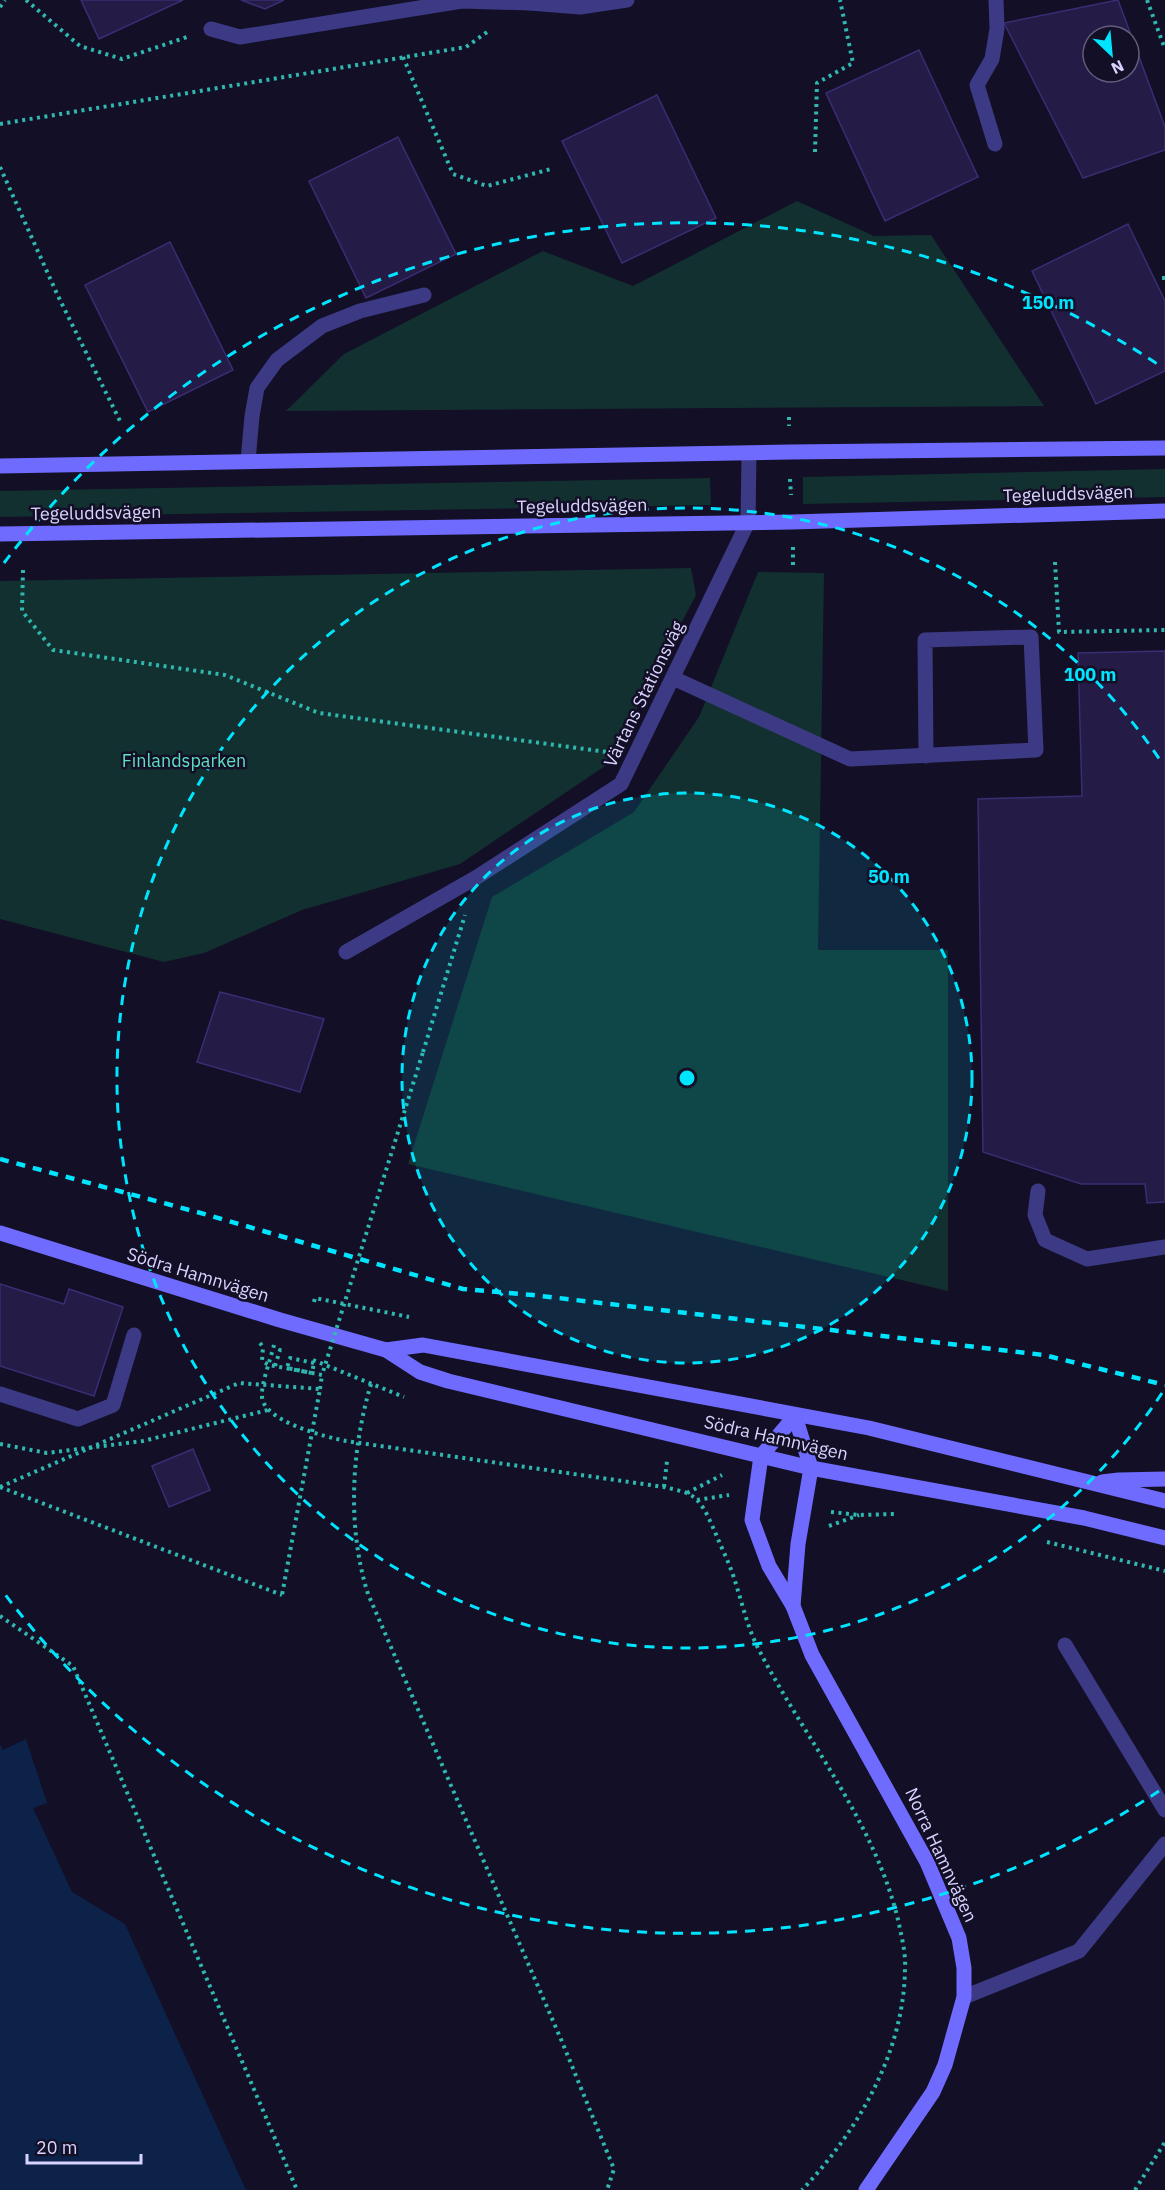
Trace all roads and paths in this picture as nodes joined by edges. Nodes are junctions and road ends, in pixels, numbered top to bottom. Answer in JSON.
{"nodes":[{"id":1,"x":5,"y":0,"type":"edge"},
{"id":2,"x":26,"y":0,"type":"edge"},
{"id":3,"x":627,"y":0,"type":"edge"},
{"id":4,"x":840,"y":0,"type":"edge"},
{"id":5,"x":996,"y":0,"type":"edge"},
{"id":6,"x":1147,"y":0,"type":"edge"},
{"id":7,"x":530,"y":3,"type":"junction"},
{"id":8,"x":0,"y":7,"type":"edge"},
{"id":9,"x":211,"y":29,"type":"joint"},
{"id":10,"x":1165,"y":49,"type":"edge"},
{"id":11,"x":403,"y":57,"type":"junction"},
{"id":12,"x":0,"y":124,"type":"edge"},
{"id":13,"x":995,"y":144,"type":"dead end"},
{"id":14,"x":815,"y":152,"type":"dead end"},
{"id":15,"x":0,"y":167,"type":"edge"},
{"id":16,"x":551,"y":170,"type":"dead end"},
{"id":17,"x":424,"y":296,"type":"dead end"},
{"id":18,"x":120,"y":421,"type":"dead end"},
{"id":19,"x":1165,"y":448,"type":"edge"},
{"id":20,"x":749,"y":453,"type":"junction"},
{"id":21,"x":248,"y":461,"type":"junction"},
{"id":22,"x":0,"y":466,"type":"edge"},
{"id":23,"x":790,"y":479,"type":"dead end"},
{"id":24,"x":791,"y":504,"type":"dead end"},
{"id":25,"x":1165,"y":511,"type":"edge"},
{"id":26,"x":748,"y":522,"type":"junction"},
{"id":27,"x":0,"y":534,"type":"edge"},
{"id":28,"x":1055,"y":562,"type":"dead end"},
{"id":29,"x":23,"y":570,"type":"dead end"},
{"id":30,"x":1165,"y":630,"type":"edge"},
{"id":31,"x":673,"y":678,"type":"junction"},
{"id":32,"x":635,"y":756,"type":"junction"},
{"id":33,"x":926,"y":756,"type":"junction"},
{"id":34,"x":477,"y":877,"type":"junction"},
{"id":35,"x":346,"y":952,"type":"dead end"},
{"id":36,"x":1038,"y":1191,"type":"dead end"},
{"id":37,"x":0,"y":1233,"type":"edge"},
{"id":38,"x":1165,"y":1246,"type":"edge"},
{"id":39,"x":134,"y":1335,"type":"dead end"},
{"id":40,"x":386,"y":1350,"type":"junction"},
{"id":41,"x":322,"y":1375,"type":"junction"},
{"id":42,"x":371,"y":1384,"type":"dead end"},
{"id":43,"x":320,"y":1389,"type":"junction"},
{"id":44,"x":0,"y":1394,"type":"edge"},
{"id":45,"x":268,"y":1410,"type":"junction"},
{"id":46,"x":795,"y":1416,"type":"junction"},
{"id":47,"x":357,"y":1442,"type":"junction"},
{"id":48,"x":0,"y":1444,"type":"edge"},
{"id":49,"x":761,"y":1456,"type":"junction"},
{"id":50,"x":811,"y":1468,"type":"junction"},
{"id":51,"x":1165,"y":1479,"type":"edge"},
{"id":52,"x":1094,"y":1484,"type":"junction"},
{"id":53,"x":0,"y":1487,"type":"edge"},
{"id":54,"x":1165,"y":1501,"type":"edge"},
{"id":55,"x":859,"y":1515,"type":"dead end"},
{"id":56,"x":828,"y":1526,"type":"dead end"},
{"id":57,"x":1165,"y":1538,"type":"edge"},
{"id":58,"x":1065,"y":1546,"type":"dead end"},
{"id":59,"x":1165,"y":1571,"type":"edge"},
{"id":60,"x":793,"y":1606,"type":"junction"},
{"id":61,"x":0,"y":1616,"type":"edge"},
{"id":62,"x":1065,"y":1645,"type":"dead end"},
{"id":63,"x":1165,"y":1810,"type":"edge"},
{"id":64,"x":1165,"y":1844,"type":"edge"},
{"id":65,"x":964,"y":1998,"type":"junction"},
{"id":66,"x":1165,"y":2142,"type":"edge"},
{"id":67,"x":297,"y":2190,"type":"edge"},
{"id":68,"x":608,"y":2190,"type":"edge"},
{"id":69,"x":802,"y":2190,"type":"edge"},
{"id":70,"x":866,"y":2190,"type":"edge"},
{"id":71,"x":1135,"y":2190,"type":"edge"}],
"edges":[{"from":1,"to":8,"type":"path"},
{"from":2,"to":9,"type":"path"},
{"from":3,"to":7,"type":"street"},
{"from":4,"to":14,"type":"path"},
{"from":5,"to":13,"type":"street"},
{"from":6,"to":10,"type":"path"},
{"from":7,"to":9,"type":"street"},
{"from":7,"to":11,"type":"path"},
{"from":11,"to":12,"type":"path"},
{"from":11,"to":16,"type":"path"},
{"from":15,"to":18,"type":"path"},
{"from":17,"to":21,"type":"street"},
{"from":19,"to":20,"type":"main road"},
{"from":20,"to":21,"type":"main road"},
{"from":20,"to":26,"type":"street","name":"Värtans Stationsväg"},
{"from":21,"to":22,"type":"main road"},
{"from":23,"to":24,"type":"path"},
{"from":25,"to":26,"type":"main road","name":"Tegeluddsvägen"},
{"from":26,"to":27,"type":"main road","name":"Tegeluddsvägen"},
{"from":26,"to":31,"type":"street","name":"Värtans Stationsväg"},
{"from":28,"to":30,"type":"path"},
{"from":29,"to":32,"type":"path"},
{"from":31,"to":32,"type":"street","name":"Värtans Stationsväg"},
{"from":31,"to":33,"type":"street"},
{"from":32,"to":34,"type":"street","name":"Värtans Stationsväg"},
{"from":33,"to":33,"type":"street"},
{"from":34,"to":35,"type":"street","name":"Värtans Stationsväg"},
{"from":34,"to":41,"type":"path","bridge":true},
{"from":36,"to":38,"type":"street"},
{"from":37,"to":40,"type":"main road","name":"Södra Hamnvägen"},
{"from":39,"to":44,"type":"street"},
{"from":40,"to":46,"type":"main road","name":"Södra Hamnvägen"},
{"from":40,"to":49,"type":"main road","name":"Södra Hamnvägen"},
{"from":41,"to":43,"type":"path","bridge":true},
{"from":41,"to":45,"type":"path","bridge":true},
{"from":42,"to":47,"type":"path"},
{"from":43,"to":53,"type":"path","bridge":true},
{"from":43,"to":53,"type":"path","bridge":true},
{"from":45,"to":47,"type":"path"},
{"from":45,"to":48,"type":"path"},
{"from":46,"to":49,"type":"main road"},
{"from":46,"to":50,"type":"main road","name":"Norra Hamnvägen"},
{"from":46,"to":52,"type":"main road","name":"Södra Hamnvägen"},
{"from":47,"to":68,"type":"path"},
{"from":47,"to":69,"type":"path"},
{"from":49,"to":50,"type":"main road","name":"Södra Hamnvägen"},
{"from":49,"to":60,"type":"main road","name":"Norra Hamnvägen"},
{"from":50,"to":57,"type":"main road","name":"Södra Hamnvägen"},
{"from":50,"to":60,"type":"main road","name":"Norra Hamnvägen"},
{"from":51,"to":52,"type":"main road"},
{"from":52,"to":54,"type":"main road","name":"Södra Hamnvägen"},
{"from":55,"to":56,"type":"path"},
{"from":58,"to":59,"type":"path"},
{"from":60,"to":65,"type":"main road","name":"Norra Hamnvägen"},
{"from":61,"to":67,"type":"path"},
{"from":62,"to":63,"type":"street"},
{"from":64,"to":65,"type":"street"},
{"from":65,"to":70,"type":"main road","name":"Norra Hamnvägen"},
{"from":66,"to":71,"type":"path"}]}
